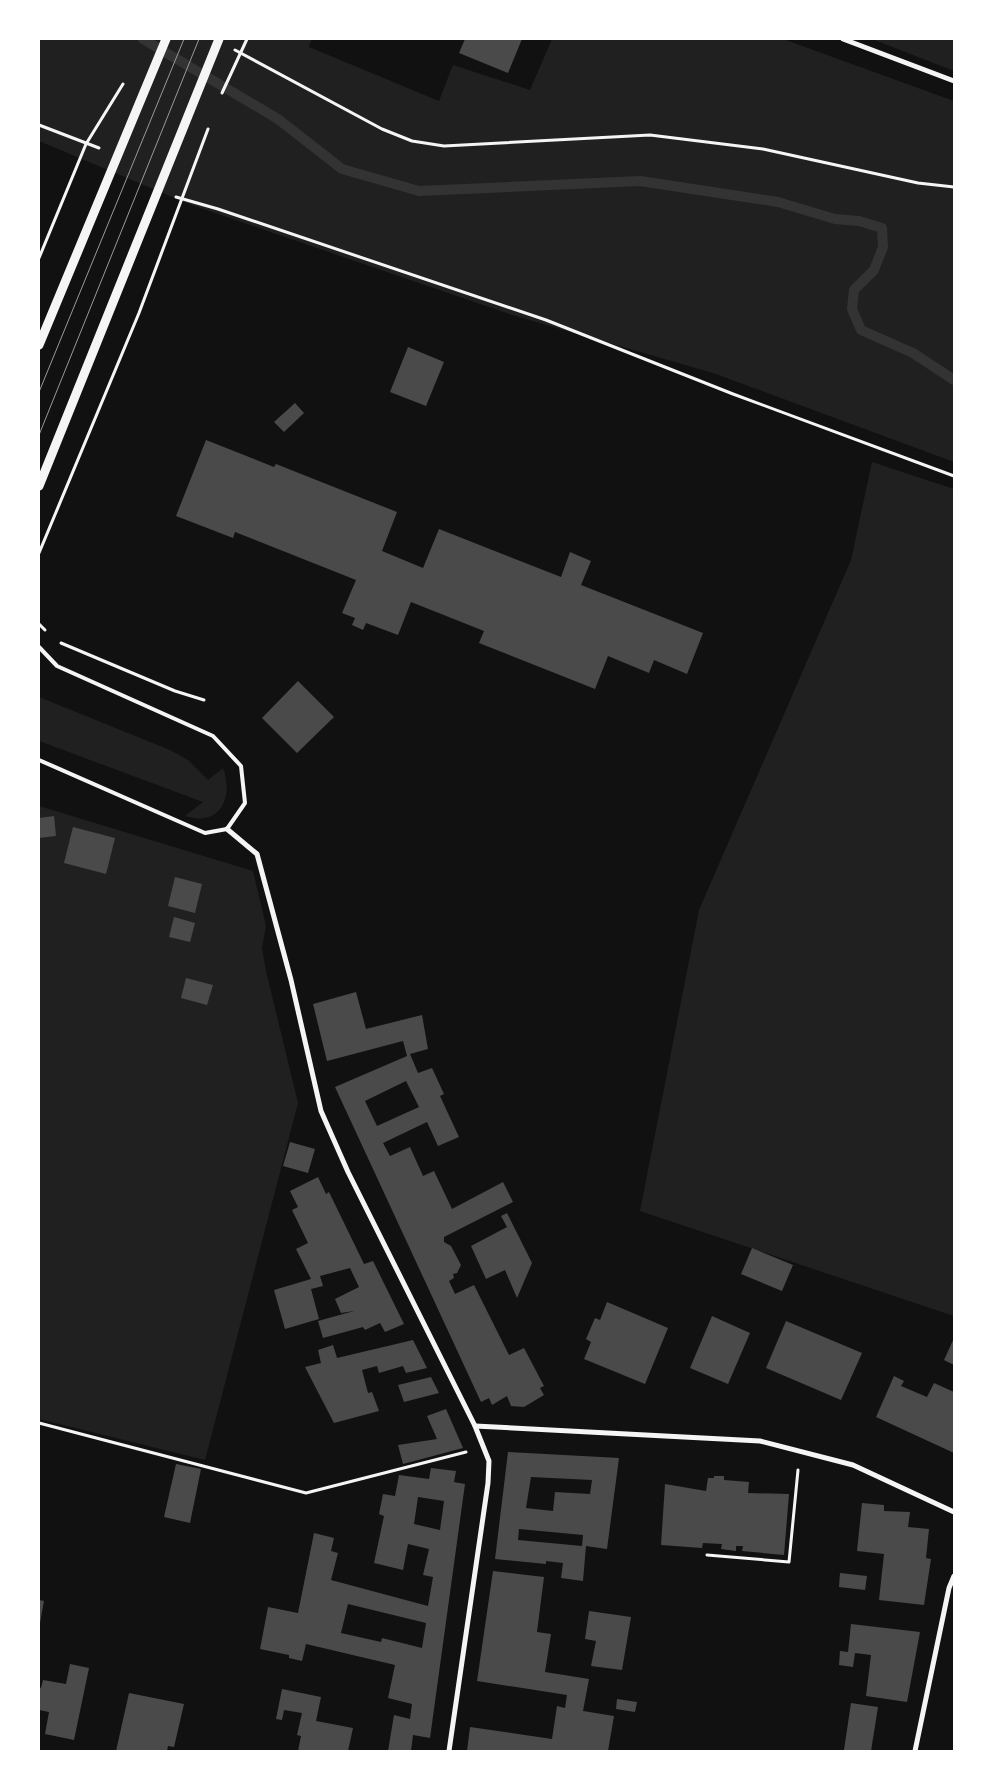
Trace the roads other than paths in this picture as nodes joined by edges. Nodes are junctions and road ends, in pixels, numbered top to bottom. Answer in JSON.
{"nodes":[{"id":1,"x":166,"y":39,"type":"edge"},
{"id":2,"x":843,"y":39,"type":"edge"},
{"id":3,"x":219,"y":40,"type":"edge"},
{"id":4,"x":954,"y":81,"type":"edge"},
{"id":5,"x":39,"y":345,"type":"edge"},
{"id":6,"x":39,"y":486,"type":"edge"},
{"id":7,"x":39,"y":647,"type":"edge"},
{"id":8,"x":39,"y":760,"type":"edge"},
{"id":9,"x":227,"y":829,"type":"junction"},
{"id":10,"x":475,"y":1426,"type":"junction"},
{"id":11,"x":954,"y":1512,"type":"edge"},
{"id":12,"x":954,"y":1576,"type":"edge"},
{"id":13,"x":449,"y":1751,"type":"edge"},
{"id":14,"x":916,"y":1751,"type":"edge"}],
"edges":[{"from":1,"to":5,"type":"street"},
{"from":2,"to":4,"type":"street"},
{"from":3,"to":6,"type":"street"},
{"from":7,"to":9,"type":"lane"},
{"from":8,"to":9,"type":"lane"},
{"from":9,"to":10,"type":"street"},
{"from":10,"to":11,"type":"street"},
{"from":10,"to":13,"type":"street"},
{"from":12,"to":14,"type":"street"}]}
